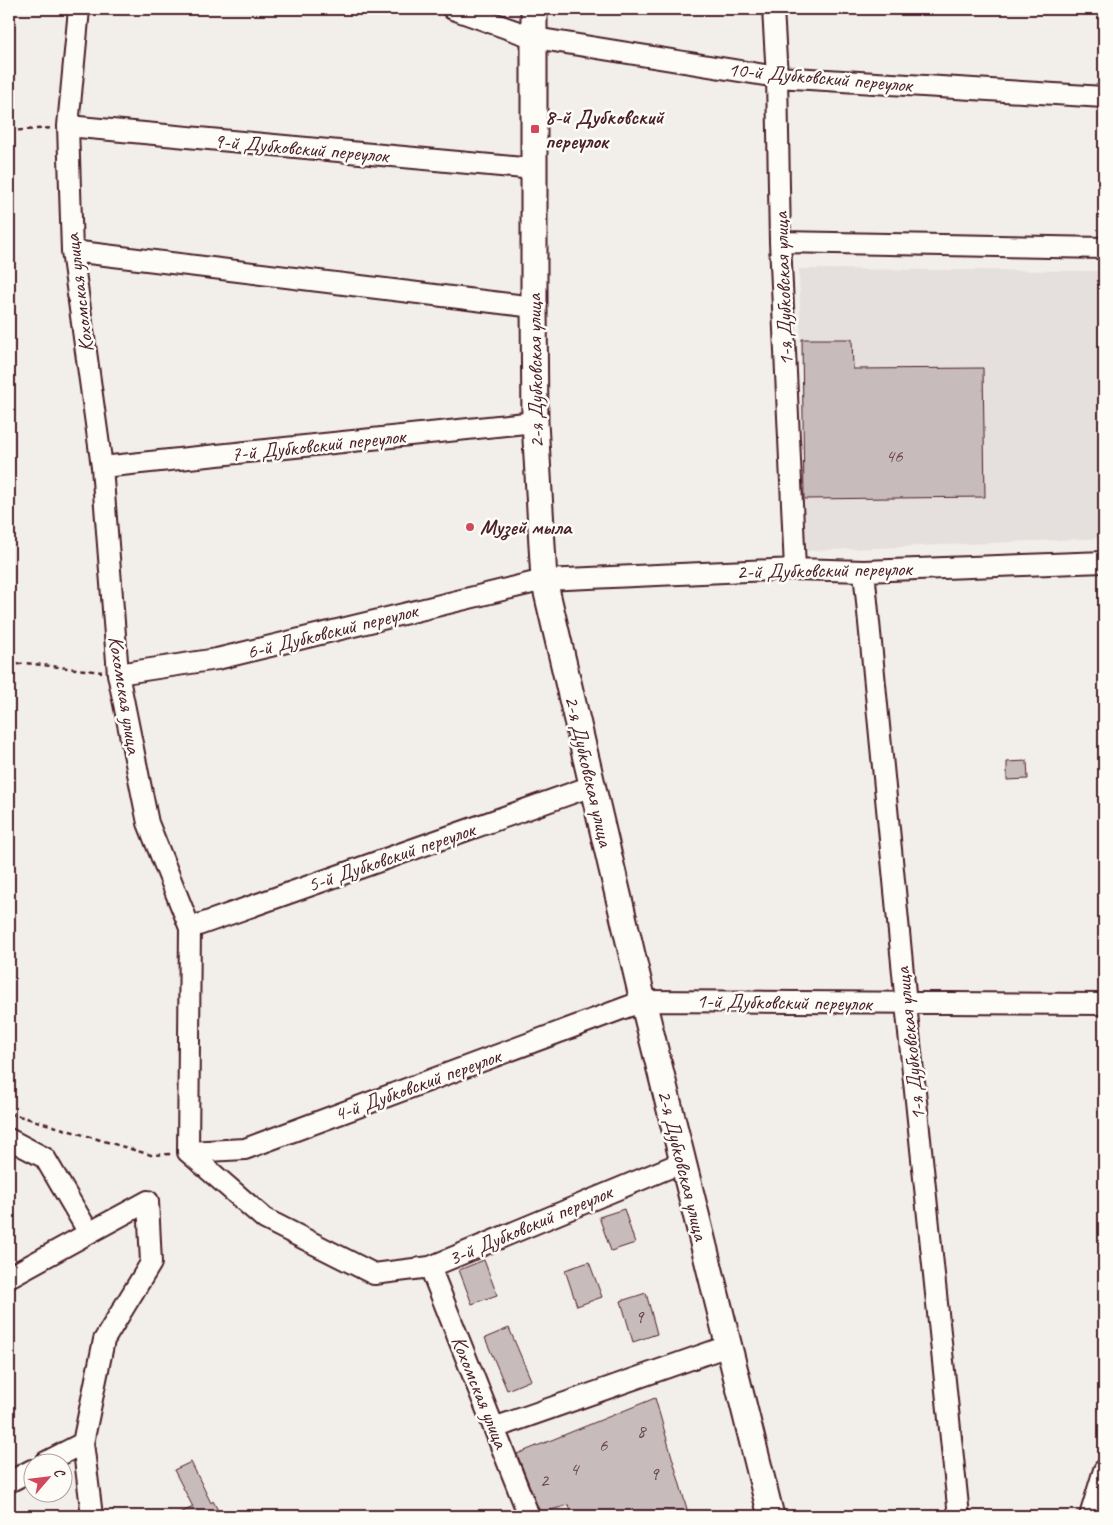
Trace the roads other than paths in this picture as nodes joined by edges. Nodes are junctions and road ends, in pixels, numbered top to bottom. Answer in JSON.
{"nodes":[{"id":1,"x":79,"y":9,"type":"edge"},
{"id":2,"x":453,"y":9,"type":"edge"},
{"id":3,"x":534,"y":9,"type":"edge"},
{"id":4,"x":773,"y":9,"type":"edge"},
{"id":5,"x":535,"y":38,"type":"junction"},
{"id":6,"x":777,"y":78,"type":"junction"},
{"id":7,"x":1104,"y":98,"type":"edge"},
{"id":8,"x":68,"y":126,"type":"junction"},
{"id":9,"x":534,"y":169,"type":"junction"},
{"id":10,"x":780,"y":242,"type":"junction"},
{"id":11,"x":1104,"y":248,"type":"edge"},
{"id":12,"x":72,"y":251,"type":"junction"},
{"id":13,"x":534,"y":306,"type":"junction"},
{"id":14,"x":535,"y":422,"type":"junction"},
{"id":15,"x":102,"y":467,"type":"junction"},
{"id":16,"x":1104,"y":562,"type":"edge"},
{"id":17,"x":796,"y":569,"type":"junction"},
{"id":18,"x":864,"y":571,"type":"junction"},
{"id":19,"x":544,"y":580,"type":"junction"},
{"id":20,"x":118,"y":674,"type":"junction"},
{"id":21,"x":592,"y":786,"type":"junction"},
{"id":22,"x":190,"y":928,"type":"junction"},
{"id":23,"x":643,"y":1001,"type":"junction"},
{"id":24,"x":906,"y":1004,"type":"junction"},
{"id":25,"x":1104,"y":1004,"type":"edge"},
{"id":26,"x":9,"y":1139,"type":"edge"},
{"id":27,"x":188,"y":1152,"type":"junction"},
{"id":28,"x":683,"y":1162,"type":"junction"},
{"id":29,"x":88,"y":1234,"type":"junction"},
{"id":30,"x":430,"y":1267,"type":"junction"},
{"id":31,"x":9,"y":1277,"type":"edge"},
{"id":32,"x":728,"y":1346,"type":"junction"},
{"id":33,"x":494,"y":1428,"type":"junction"},
{"id":34,"x":83,"y":1443,"type":"junction"},
{"id":35,"x":65,"y":1452,"type":"edge"},
{"id":36,"x":1104,"y":1470,"type":"edge"},
{"id":37,"x":22,"y":1475,"type":"edge"},
{"id":38,"x":9,"y":1482,"type":"edge"},
{"id":39,"x":92,"y":1516,"type":"edge"},
{"id":40,"x":529,"y":1516,"type":"edge"},
{"id":41,"x":771,"y":1516,"type":"edge"},
{"id":42,"x":959,"y":1516,"type":"edge"},
{"id":43,"x":1090,"y":1516,"type":"edge"}],
"edges":[{"from":1,"to":8,"type":"street","name":"Кохомская улица"},
{"from":2,"to":5,"type":"street","name":"10-й Дубковский переулок"},
{"from":3,"to":5,"type":"main road","name":"2-я Дубковская улица"},
{"from":4,"to":6,"type":"street","name":"1-я Дубковская улица"},
{"from":5,"to":6,"type":"street","name":"10-й Дубковский переулок"},
{"from":5,"to":9,"type":"main road","name":"2-я Дубковская улица"},
{"from":6,"to":7,"type":"street","name":"10-й Дубковский переулок"},
{"from":6,"to":10,"type":"street","name":"1-я Дубковская улица"},
{"from":8,"to":9,"type":"street","name":"9-й Дубковский переулок"},
{"from":8,"to":12,"type":"street","name":"Кохомская улица"},
{"from":9,"to":13,"type":"main road","name":"2-я Дубковская улица"},
{"from":10,"to":11,"type":"street"},
{"from":10,"to":17,"type":"street","name":"1-я Дубковская улица"},
{"from":12,"to":13,"type":"street"},
{"from":12,"to":15,"type":"street","name":"Кохомская улица"},
{"from":13,"to":14,"type":"main road","name":"2-я Дубковская улица"},
{"from":14,"to":15,"type":"street","name":"7-й Дубковский переулок"},
{"from":14,"to":19,"type":"main road","name":"2-я Дубковская улица"},
{"from":15,"to":20,"type":"street","name":"Кохомская улица"},
{"from":16,"to":18,"type":"street","name":"2-й Дубковский переулок"},
{"from":17,"to":18,"type":"street","name":"2-й Дубковский переулок"},
{"from":17,"to":19,"type":"street","name":"2-й Дубковский переулок"},
{"from":18,"to":24,"type":"street","name":"1-я Дубковская улица"},
{"from":19,"to":20,"type":"street","name":"6-й Дубковский переулок"},
{"from":19,"to":21,"type":"main road","name":"2-я Дубковская улица"},
{"from":20,"to":22,"type":"street","name":"Кохомская улица"},
{"from":21,"to":22,"type":"street","name":"5-й Дубковский переулок"},
{"from":21,"to":23,"type":"main road","name":"2-я Дубковская улица"},
{"from":22,"to":27,"type":"street","name":"Кохомская улица"},
{"from":23,"to":24,"type":"street","name":"1-й Дубковский переулок"},
{"from":23,"to":27,"type":"street","name":"4-й Дубковский переулок"},
{"from":23,"to":28,"type":"main road","name":"2-я Дубковская улица"},
{"from":24,"to":25,"type":"street","name":"1-й Дубковский переулок"},
{"from":24,"to":42,"type":"street","name":"1-я Дубковская улица"},
{"from":26,"to":29,"type":"street"},
{"from":27,"to":30,"type":"street","name":"3-й Дубковский переулок"},
{"from":28,"to":30,"type":"street","name":"3-й Дубковский переулок"},
{"from":28,"to":32,"type":"main road","name":"2-я Дубковская улица"},
{"from":29,"to":31,"type":"street"},
{"from":29,"to":34,"type":"street"},
{"from":30,"to":33,"type":"street","name":"Кохомская улица"},
{"from":32,"to":33,"type":"street"},
{"from":32,"to":41,"type":"main road","name":"2-я Дубковская улица"},
{"from":33,"to":40,"type":"street","name":"Кохомская улица"},
{"from":34,"to":35,"type":"street"},
{"from":34,"to":39,"type":"street"},
{"from":36,"to":43,"type":"street"},
{"from":37,"to":38,"type":"street"}]}
